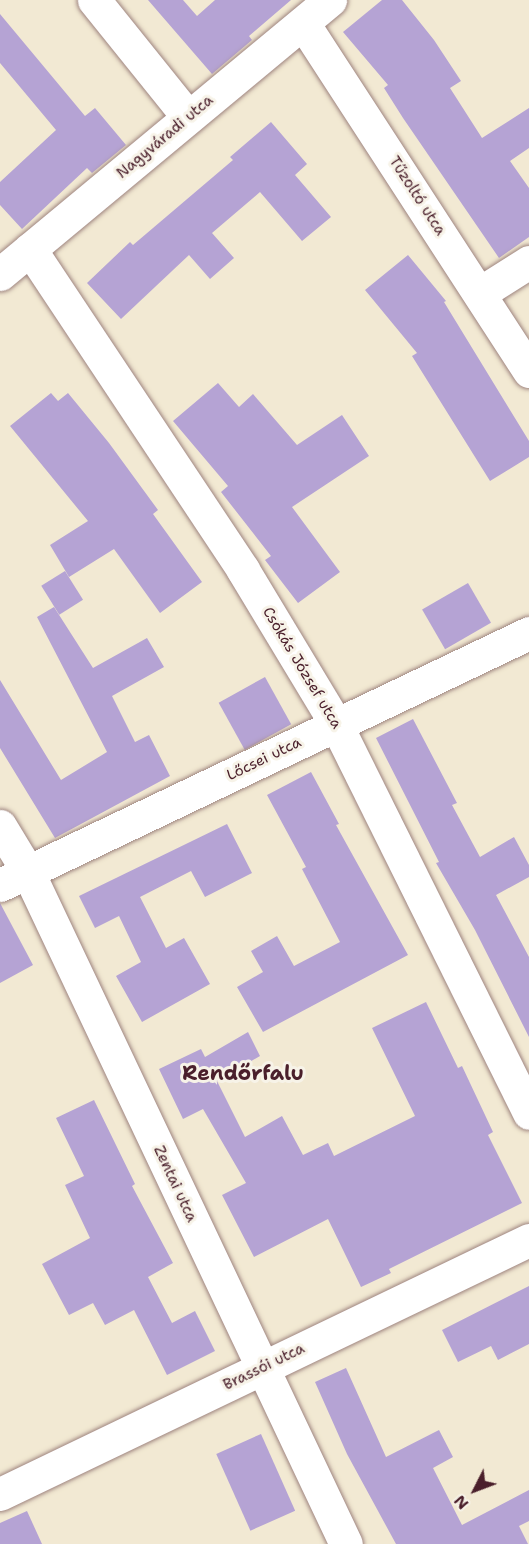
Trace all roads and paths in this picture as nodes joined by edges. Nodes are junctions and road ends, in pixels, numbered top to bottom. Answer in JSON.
{"nodes":[{"id":1,"x":93,"y":0,"type":"edge"},
{"id":2,"x":330,"y":0,"type":"edge"},
{"id":3,"x":303,"y":23,"type":"junction"},
{"id":4,"x":188,"y":117,"type":"junction"},
{"id":5,"x":30,"y":249,"type":"junction"},
{"id":6,"x":529,"y":262,"type":"edge"},
{"id":7,"x":0,"y":274,"type":"edge"},
{"id":8,"x":480,"y":293,"type":"junction"},
{"id":9,"x":529,"y":371,"type":"edge"},
{"id":10,"x":529,"y":633,"type":"edge"},
{"id":11,"x":336,"y":724,"type":"junction"},
{"id":12,"x":0,"y":826,"type":"edge"},
{"id":13,"x":14,"y":879,"type":"edge"},
{"id":14,"x":529,"y":1113,"type":"edge"},
{"id":15,"x":529,"y":1240,"type":"edge"},
{"id":16,"x":262,"y":1368,"type":"junction"},
{"id":17,"x":0,"y":1494,"type":"edge"},
{"id":18,"x":346,"y":1544,"type":"edge"}],
"edges":[{"from":1,"to":4,"type":"street"},
{"from":2,"to":3,"type":"street","name":"Nagyváradi utca"},
{"from":3,"to":4,"type":"street","name":"Nagyváradi utca"},
{"from":3,"to":8,"type":"street","name":"Tűzoltó utca"},
{"from":4,"to":5,"type":"street","name":"Nagyváradi utca"},
{"from":5,"to":7,"type":"street","name":"Nagyváradi utca"},
{"from":5,"to":11,"type":"street","name":"Csókás József utca"},
{"from":6,"to":8,"type":"street"},
{"from":8,"to":9,"type":"street","name":"Tűzoltó utca"},
{"from":10,"to":11,"type":"street","name":"Lőcsei utca"},
{"from":11,"to":13,"type":"street","name":"Lőcsei utca"},
{"from":11,"to":14,"type":"street","name":"Csókás József utca"},
{"from":12,"to":13,"type":"street","name":"Zentai utca"},
{"from":13,"to":16,"type":"street","name":"Zentai utca"},
{"from":15,"to":16,"type":"street","name":"Brassói utca"},
{"from":16,"to":17,"type":"street","name":"Brassói utca"},
{"from":16,"to":18,"type":"street","name":"Zentai utca"}]}
